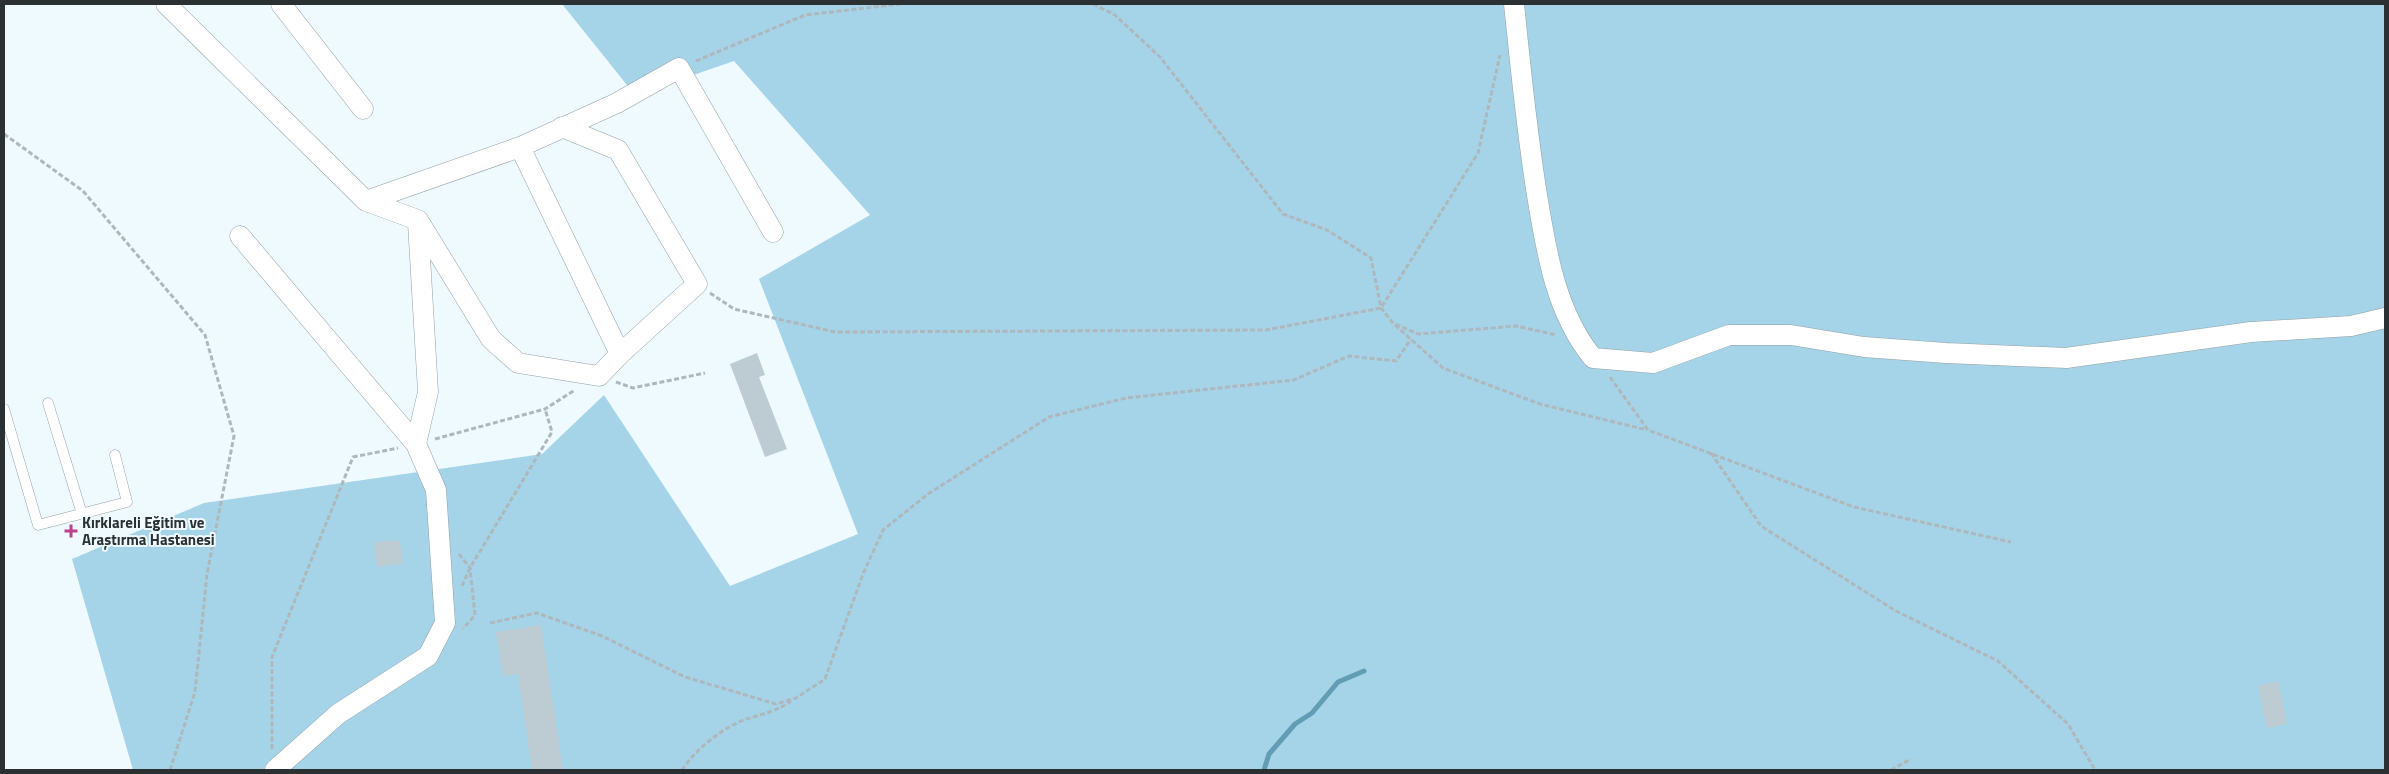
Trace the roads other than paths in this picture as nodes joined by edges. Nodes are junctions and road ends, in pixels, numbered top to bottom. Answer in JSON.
{"nodes":[{"id":1,"x":166,"y":4,"type":"edge"},
{"id":2,"x":281,"y":4,"type":"edge"},
{"id":3,"x":1514,"y":4,"type":"edge"},
{"id":4,"x":363,"y":109,"type":"dead end"},
{"id":5,"x":562,"y":127,"type":"junction"},
{"id":6,"x":520,"y":147,"type":"junction"},
{"id":7,"x":366,"y":201,"type":"junction"},
{"id":8,"x":418,"y":220,"type":"junction"},
{"id":9,"x":773,"y":232,"type":"dead end"},
{"id":10,"x":240,"y":236,"type":"dead end"},
{"id":11,"x":2385,"y":318,"type":"edge"},
{"id":12,"x":620,"y":354,"type":"junction"},
{"id":13,"x":48,"y":403,"type":"dead end"},
{"id":14,"x":4,"y":409,"type":"edge"},
{"id":15,"x":416,"y":444,"type":"junction"},
{"id":16,"x":115,"y":455,"type":"dead end"},
{"id":17,"x":82,"y":514,"type":"junction"},
{"id":18,"x":273,"y":761,"type":"edge"}],
"edges":[{"from":1,"to":7,"type":"street"},
{"from":2,"to":4,"type":"street"},
{"from":3,"to":11,"type":"street"},
{"from":5,"to":6,"type":"street"},
{"from":5,"to":9,"type":"street"},
{"from":5,"to":12,"type":"street"},
{"from":6,"to":7,"type":"street"},
{"from":6,"to":12,"type":"street"},
{"from":7,"to":8,"type":"street"},
{"from":8,"to":12,"type":"street"},
{"from":8,"to":15,"type":"street"},
{"from":10,"to":15,"type":"street"},
{"from":13,"to":17,"type":"lane"},
{"from":14,"to":17,"type":"lane"},
{"from":15,"to":18,"type":"street"},
{"from":16,"to":17,"type":"lane"}]}
